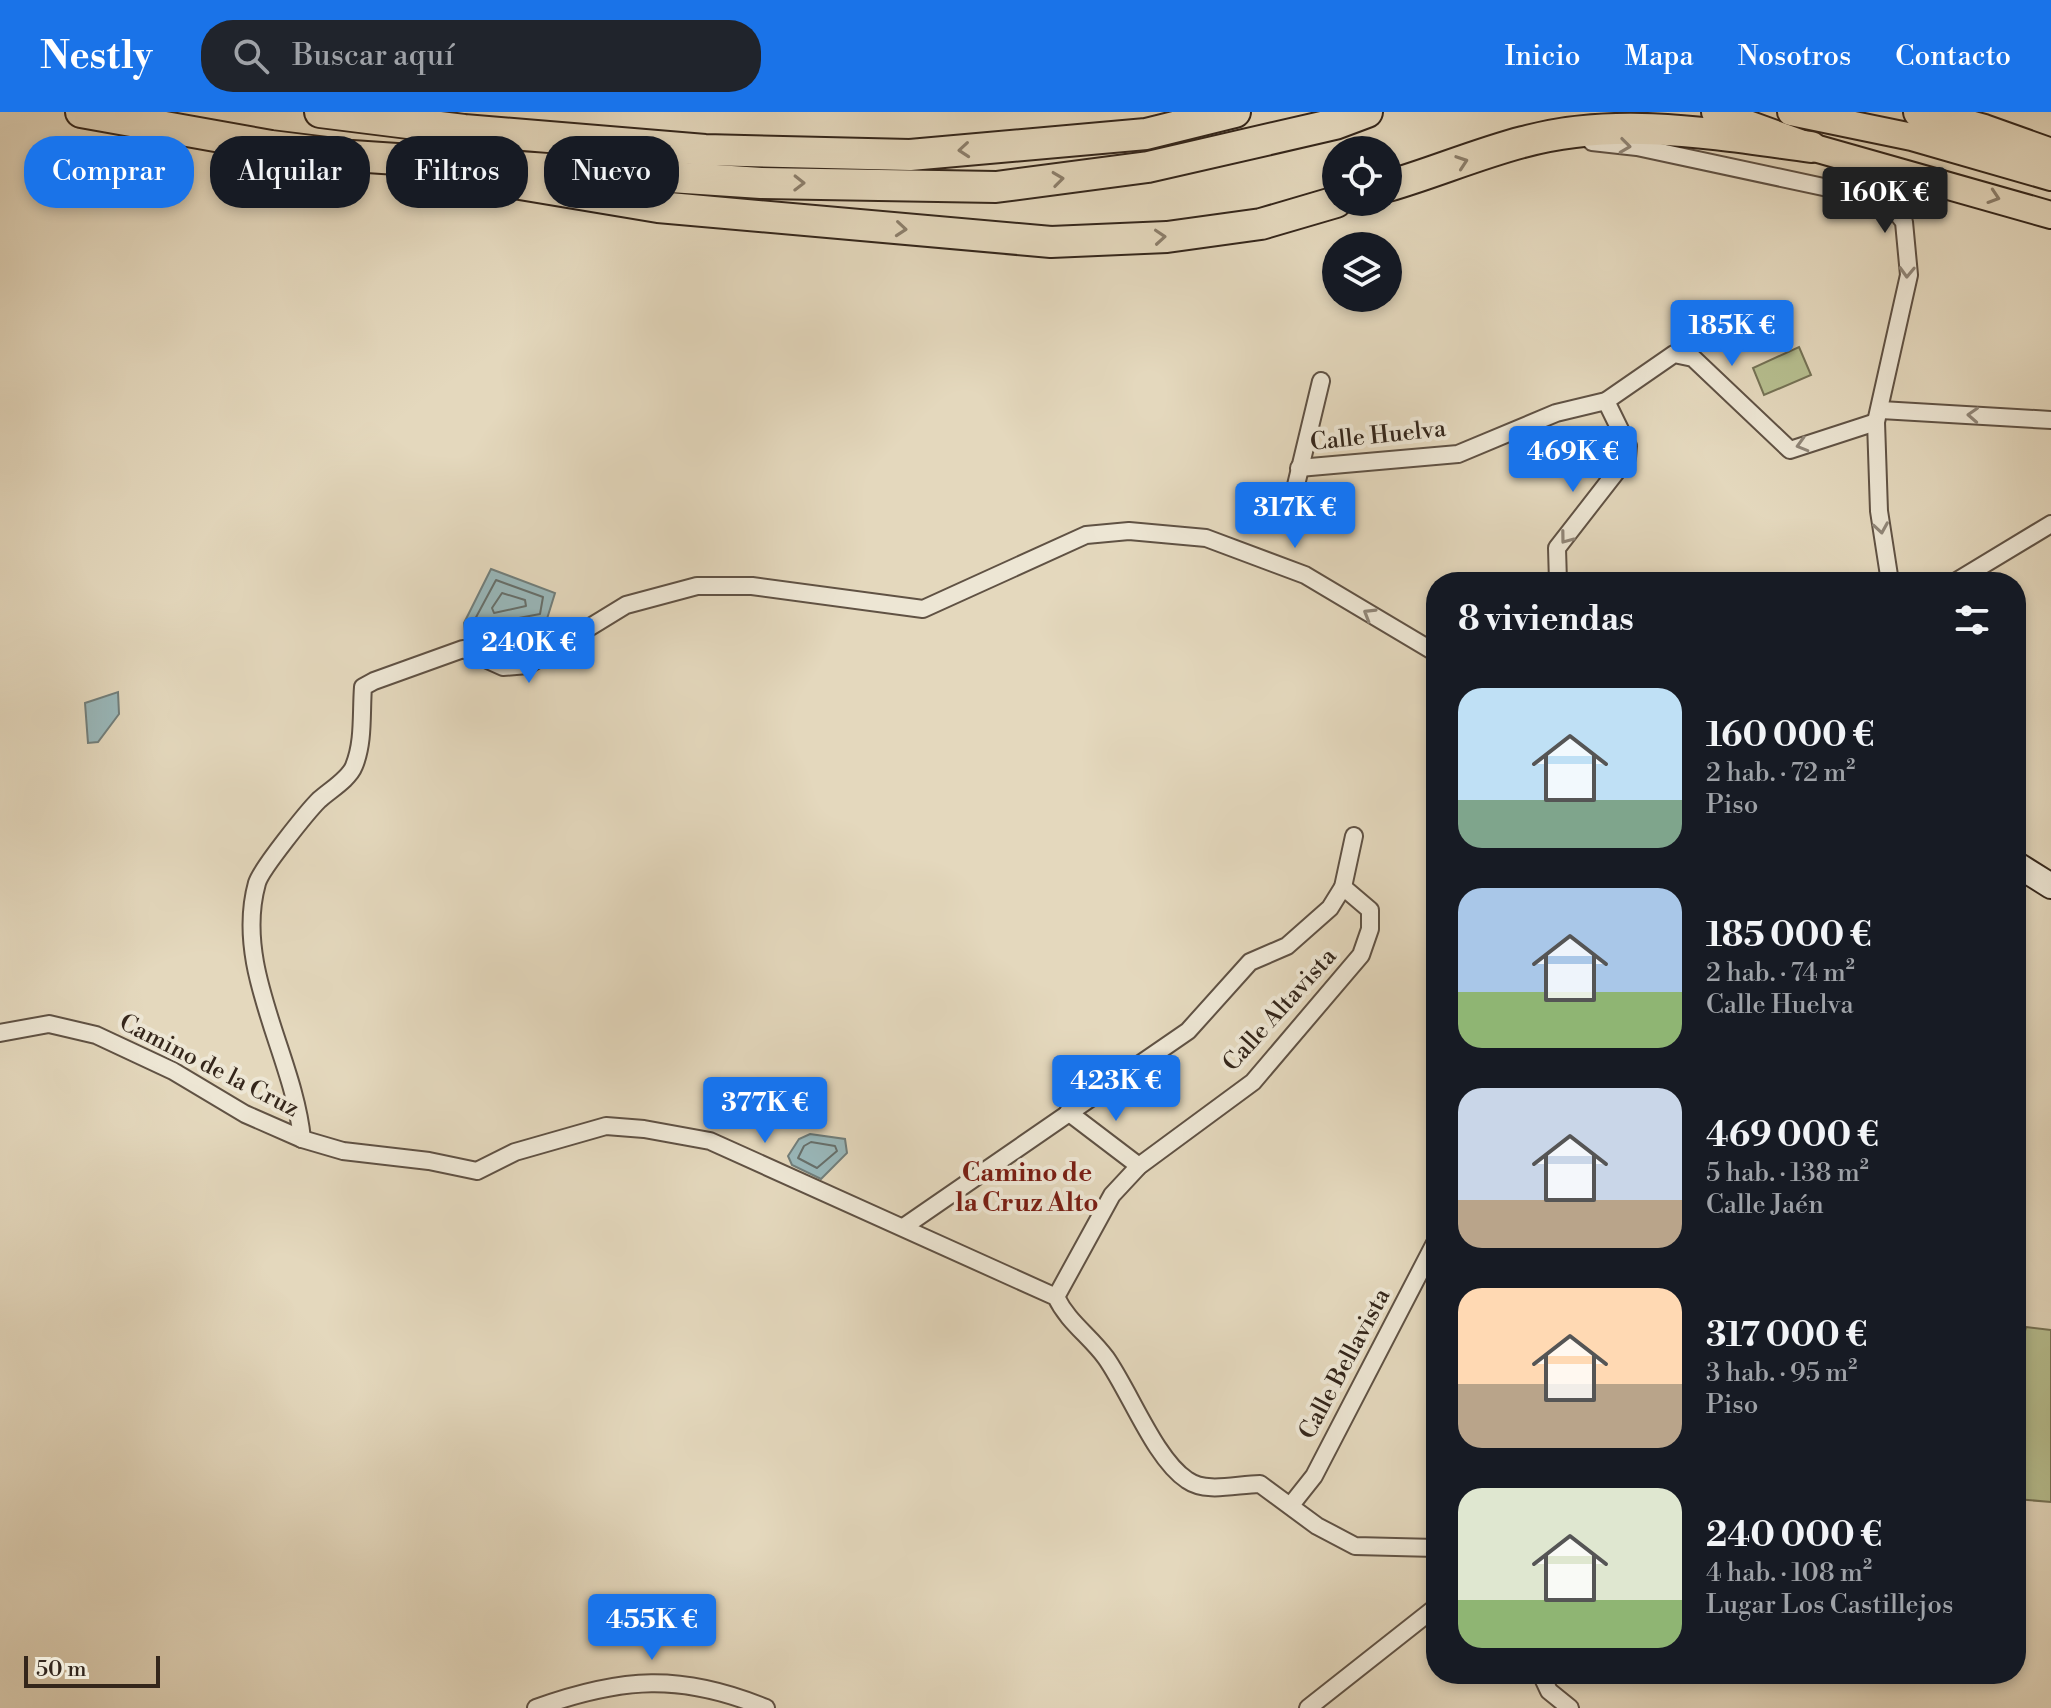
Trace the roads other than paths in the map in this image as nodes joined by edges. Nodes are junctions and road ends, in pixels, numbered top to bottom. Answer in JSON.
{"nodes":[{"id":1,"x":81,"y":112,"type":"edge"},
{"id":2,"x":320,"y":112,"type":"edge"},
{"id":3,"x":1235,"y":112,"type":"edge"},
{"id":4,"x":1367,"y":112,"type":"edge"},
{"id":5,"x":1715,"y":112,"type":"edge"},
{"id":6,"x":1791,"y":112,"type":"edge"},
{"id":7,"x":1919,"y":112,"type":"edge"},
{"id":8,"x":215,"y":136,"type":"edge"},
{"id":9,"x":1547,"y":137,"type":"junction"},
{"id":10,"x":1811,"y":147,"type":"junction"},
{"id":11,"x":2051,"y":154,"type":"edge"},
{"id":12,"x":370,"y":157,"type":"edge"},
{"id":13,"x":370,"y":159,"type":"edge"},
{"id":14,"x":2051,"y":177,"type":"edge"},
{"id":15,"x":1402,"y":182,"type":"edge"},
{"id":16,"x":1322,"y":206,"type":"edge"},
{"id":17,"x":2051,"y":215,"type":"edge"},
{"id":18,"x":1321,"y":381,"type":"dead end"},
{"id":19,"x":1606,"y":401,"type":"junction"},
{"id":20,"x":1878,"y":416,"type":"junction"},
{"id":21,"x":2051,"y":420,"type":"edge"},
{"id":22,"x":1299,"y":468,"type":"junction"},
{"id":23,"x":1290,"y":510,"type":"dead end"},
{"id":24,"x":2051,"y":524,"type":"edge"},
{"id":25,"x":1558,"y":572,"type":"edge"},
{"id":26,"x":1888,"y":572,"type":"edge"},
{"id":27,"x":1972,"y":572,"type":"edge"},
{"id":28,"x":1426,"y":647,"type":"edge"},
{"id":29,"x":1354,"y":836,"type":"dead end"},
{"id":30,"x":2026,"y":870,"type":"edge"},
{"id":31,"x":2051,"y":886,"type":"edge"},
{"id":32,"x":1343,"y":887,"type":"junction"},
{"id":33,"x":0,"y":1033,"type":"edge"},
{"id":34,"x":1068,"y":1112,"type":"junction"},
{"id":35,"x":302,"y":1139,"type":"junction"},
{"id":36,"x":1139,"y":1166,"type":"junction"},
{"id":37,"x":905,"y":1226,"type":"junction"},
{"id":38,"x":1426,"y":1260,"type":"edge"},
{"id":39,"x":1056,"y":1297,"type":"junction"},
{"id":40,"x":1291,"y":1505,"type":"junction"},
{"id":41,"x":1426,"y":1548,"type":"edge"},
{"id":42,"x":1426,"y":1615,"type":"edge"},
{"id":43,"x":1546,"y":1684,"type":"edge"},
{"id":44,"x":536,"y":1708,"type":"edge"},
{"id":45,"x":766,"y":1708,"type":"edge"},
{"id":46,"x":1308,"y":1708,"type":"edge"},
{"id":47,"x":1570,"y":1708,"type":"edge"}],
"edges":[{"from":1,"to":8,"type":"highway"},
{"from":3,"to":2,"type":"highway","one_way":true},
{"from":12,"to":4,"type":"highway","one_way":true},
{"from":5,"to":10,"type":"main road"},
{"from":6,"to":14,"type":"main road"},
{"from":7,"to":11,"type":"highway"},
{"from":9,"to":10,"type":"highway"},
{"from":15,"to":9,"type":"highway","one_way":true},
{"from":9,"to":20,"type":"street","one_way":true},
{"from":10,"to":17,"type":"main road","one_way":true},
{"from":13,"to":16,"type":"highway","one_way":true},
{"from":18,"to":22,"type":"street","name":"Calle Huelva"},
{"from":20,"to":19,"type":"street","name":"Calle Huelva","one_way":true},
{"from":19,"to":22,"type":"street","name":"Calle Huelva"},
{"from":19,"to":25,"type":"street","one_way":true},
{"from":21,"to":20,"type":"street","one_way":true},
{"from":20,"to":26,"type":"street","one_way":true},
{"from":22,"to":23,"type":"street","name":"Calle Huelva"},
{"from":24,"to":27,"type":"street"},
{"from":28,"to":35,"type":"street","one_way":true},
{"from":29,"to":32,"type":"street"},
{"from":30,"to":31,"type":"street"},
{"from":32,"to":34,"type":"street"},
{"from":32,"to":36,"type":"street","name":"Calle Altavista"},
{"from":33,"to":35,"type":"street","name":"Camino de la Cruz"},
{"from":34,"to":36,"type":"street"},
{"from":34,"to":37,"type":"street"},
{"from":35,"to":37,"type":"street","name":"Camino de la Cruz"},
{"from":36,"to":39,"type":"street","name":"Calle Altavista"},
{"from":37,"to":39,"type":"street","name":"Camino de la Cruz"},
{"from":38,"to":40,"type":"street","name":"Calle Bellavista"},
{"from":39,"to":40,"type":"street","name":"Camino de la Cruz"},
{"from":40,"to":41,"type":"street","name":"Camino de la Cruz"},
{"from":42,"to":46,"type":"street"},
{"from":43,"to":47,"type":"street"},
{"from":44,"to":45,"type":"street"}]}
